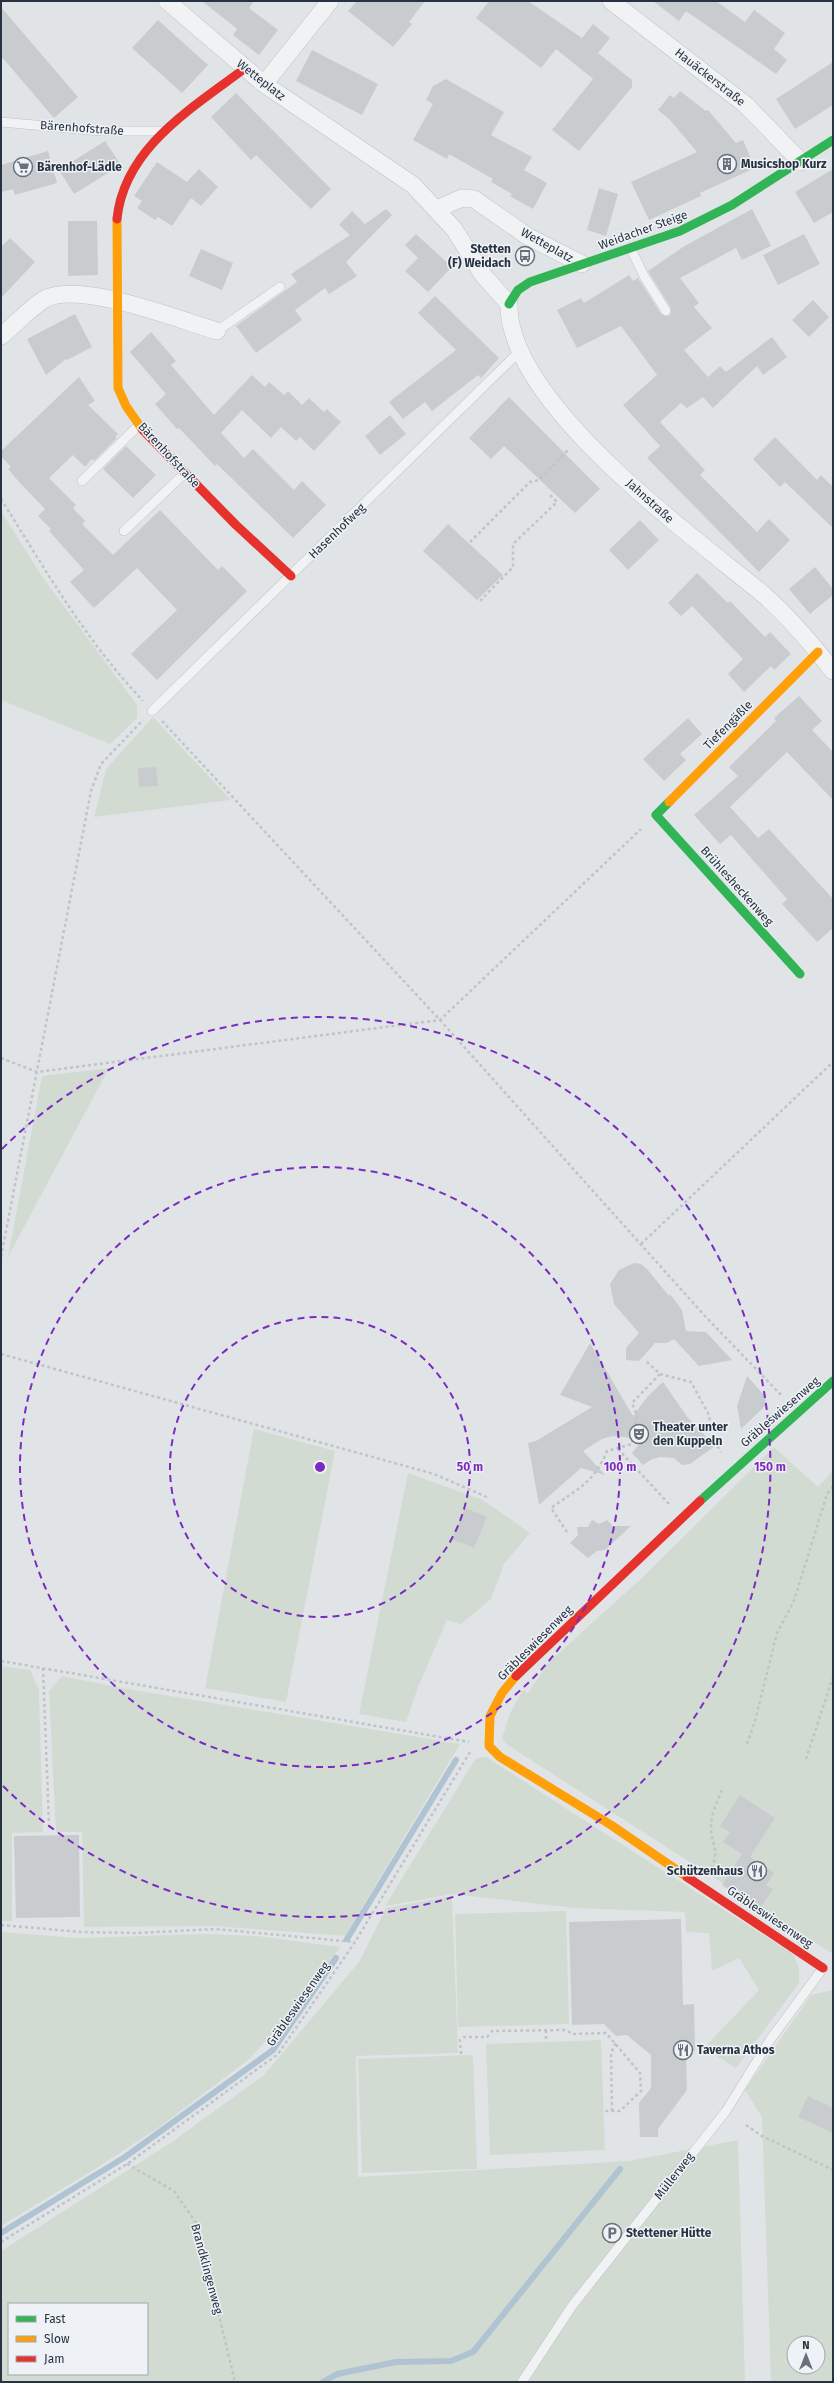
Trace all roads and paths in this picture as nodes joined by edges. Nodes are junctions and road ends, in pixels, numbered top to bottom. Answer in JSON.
{"nodes":[{"id":1,"x":167,"y":1,"type":"edge"},
{"id":2,"x":330,"y":1,"type":"edge"},
{"id":3,"x":611,"y":1,"type":"edge"},
{"id":4,"x":244,"y":68,"type":"junction"},
{"id":5,"x":264,"y":84,"type":"junction"},
{"id":6,"x":1,"y":122,"type":"edge"},
{"id":7,"x":163,"y":131,"type":"junction"},
{"id":8,"x":833,"y":140,"type":"edge"},
{"id":9,"x":801,"y":162,"type":"junction"},
{"id":10,"x":437,"y":209,"type":"junction"},
{"id":11,"x":631,"y":249,"type":"junction"},
{"id":12,"x":582,"y":264,"type":"junction"},
{"id":13,"x":280,"y":287,"type":"dead end"},
{"id":14,"x":116,"y":301,"type":"junction"},
{"id":15,"x":509,"y":304,"type":"junction"},
{"id":16,"x":666,"y":310,"type":"dead end"},
{"id":17,"x":218,"y":331,"type":"joint"},
{"id":18,"x":1,"y":336,"type":"edge"},
{"id":19,"x":520,"y":351,"type":"junction"},
{"id":20,"x":139,"y":425,"type":"junction"},
{"id":21,"x":582,"y":435,"type":"junction"},
{"id":22,"x":184,"y":473,"type":"junction"},
{"id":23,"x":82,"y":481,"type":"dead end"},
{"id":24,"x":550,"y":496,"type":"dead end"},
{"id":25,"x":1,"y":499,"type":"edge"},
{"id":26,"x":124,"y":531,"type":"dead end"},
{"id":27,"x":470,"y":542,"type":"dead end"},
{"id":28,"x":291,"y":576,"type":"junction"},
{"id":29,"x":480,"y":601,"type":"dead end"},
{"id":30,"x":818,"y":652,"type":"junction"},
{"id":31,"x":833,"y":671,"type":"edge"},
{"id":32,"x":152,"y":711,"type":"junction"},
{"id":33,"x":656,"y":815,"type":"junction"},
{"id":34,"x":800,"y":974,"type":"dead end"},
{"id":35,"x":440,"y":1020,"type":"junction"},
{"id":36,"x":1,"y":1058,"type":"edge"},
{"id":37,"x":833,"y":1062,"type":"edge"},
{"id":38,"x":37,"y":1072,"type":"junction"},
{"id":39,"x":641,"y":1244,"type":"junction"},
{"id":40,"x":1,"y":1257,"type":"edge"},
{"id":41,"x":1,"y":1354,"type":"edge"},
{"id":42,"x":645,"y":1360,"type":"dead end"},
{"id":43,"x":660,"y":1374,"type":"junction"},
{"id":44,"x":833,"y":1381,"type":"edge"},
{"id":45,"x":798,"y":1411,"type":"junction"},
{"id":46,"x":618,"y":1448,"type":"junction"},
{"id":47,"x":734,"y":1469,"type":"junction"},
{"id":48,"x":833,"y":1486,"type":"edge"},
{"id":49,"x":489,"y":1498,"type":"dead end"},
{"id":50,"x":682,"y":1519,"type":"junction"},
{"id":51,"x":567,"y":1532,"type":"dead end"},
{"id":52,"x":1,"y":1661,"type":"edge"},
{"id":53,"x":43,"y":1668,"type":"junction"},
{"id":54,"x":833,"y":1676,"type":"edge"},
{"id":55,"x":475,"y":1743,"type":"dead end"},
{"id":56,"x":747,"y":1744,"type":"dead end"},
{"id":57,"x":471,"y":1750,"type":"dead end"},
{"id":58,"x":806,"y":1759,"type":"dead end"},
{"id":59,"x":723,"y":1787,"type":"dead end"},
{"id":60,"x":49,"y":1824,"type":"dead end"},
{"id":61,"x":702,"y":1886,"type":"junction"},
{"id":62,"x":1,"y":1925,"type":"edge"},
{"id":63,"x":355,"y":1942,"type":"junction"},
{"id":64,"x":823,"y":1968,"type":"joint"},
{"id":65,"x":546,"y":2030,"type":"junction"},
{"id":66,"x":546,"y":2041,"type":"dead end"},
{"id":67,"x":616,"y":2042,"type":"junction"},
{"id":68,"x":461,"y":2054,"type":"dead end"},
{"id":69,"x":604,"y":2111,"type":"dead end"},
{"id":70,"x":612,"y":2111,"type":"junction"},
{"id":71,"x":746,"y":2125,"type":"dead end"},
{"id":72,"x":127,"y":2164,"type":"junction"},
{"id":73,"x":833,"y":2170,"type":"edge"},
{"id":74,"x":1,"y":2242,"type":"edge"},
{"id":75,"x":235,"y":2382,"type":"edge"},
{"id":76,"x":522,"y":2382,"type":"edge"}],
"edges":[{"from":1,"to":4,"type":"street","name":"Wetteplatz"},
{"from":2,"to":5,"type":"street"},
{"from":3,"to":9,"type":"street","name":"Hauäckerstraße"},
{"from":4,"to":5,"type":"street","name":"Wetteplatz"},
{"from":4,"to":7,"type":"street","name":"Bärenhofstraße"},
{"from":5,"to":10,"type":"street","name":"Wetteplatz"},
{"from":6,"to":7,"type":"lane","name":"Bärenhofstraße"},
{"from":7,"to":14,"type":"street","name":"Bärenhofstraße"},
{"from":8,"to":9,"type":"street","name":"Weidacher Steige"},
{"from":9,"to":11,"type":"street","name":"Weidacher Steige"},
{"from":10,"to":12,"type":"street","name":"Wetteplatz"},
{"from":10,"to":15,"type":"street","name":"Wetteplatz"},
{"from":11,"to":12,"type":"street","name":"Weidacher Steige"},
{"from":11,"to":16,"type":"lane"},
{"from":12,"to":15,"type":"street","name":"Wetteplatz"},
{"from":13,"to":17,"type":"lane"},
{"from":14,"to":17,"type":"street"},
{"from":14,"to":18,"type":"street"},
{"from":14,"to":20,"type":"street","name":"Bärenhofstraße"},
{"from":15,"to":19,"type":"street","name":"Jahnstraße"},
{"from":19,"to":21,"type":"street","name":"Jahnstraße"},
{"from":19,"to":28,"type":"lane","name":"Hasenhofweg"},
{"from":20,"to":22,"type":"street","name":"Bärenhofstraße"},
{"from":20,"to":23,"type":"lane"},
{"from":21,"to":27,"type":"path"},
{"from":21,"to":30,"type":"street","name":"Jahnstraße"},
{"from":22,"to":26,"type":"lane"},
{"from":22,"to":28,"type":"street","name":"Bärenhofstraße"},
{"from":24,"to":29,"type":"path"},
{"from":25,"to":32,"type":"path"},
{"from":28,"to":32,"type":"lane","name":"Hasenhofweg"},
{"from":30,"to":31,"type":"street","name":"Jahnstraße"},
{"from":30,"to":33,"type":"street","name":"Tiefengäßle"},
{"from":32,"to":35,"type":"path"},
{"from":32,"to":38,"type":"path"},
{"from":33,"to":34,"type":"street","name":"Brühlesheckenweg"},
{"from":33,"to":35,"type":"path"},
{"from":35,"to":38,"type":"path"},
{"from":35,"to":39,"type":"path"},
{"from":36,"to":38,"type":"path"},
{"from":37,"to":39,"type":"path"},
{"from":38,"to":40,"type":"path"},
{"from":39,"to":45,"type":"path"},
{"from":41,"to":49,"type":"path"},
{"from":42,"to":43,"type":"path"},
{"from":43,"to":46,"type":"path"},
{"from":43,"to":47,"type":"path"},
{"from":44,"to":45,"type":"street","name":"Gräbleswiesenweg"},
{"from":45,"to":47,"type":"street","name":"Gräbleswiesenweg"},
{"from":46,"to":50,"type":"path"},
{"from":46,"to":51,"type":"path"},
{"from":47,"to":50,"type":"street","name":"Gräbleswiesenweg"},
{"from":48,"to":56,"type":"path"},
{"from":50,"to":61,"type":"street","name":"Gräbleswiesenweg"},
{"from":52,"to":53,"type":"path"},
{"from":53,"to":55,"type":"path"},
{"from":53,"to":60,"type":"path"},
{"from":54,"to":58,"type":"path"},
{"from":57,"to":63,"type":"path","name":"Gräbleswiesenweg"},
{"from":59,"to":61,"type":"path"},
{"from":61,"to":64,"type":"street","name":"Gräbleswiesenweg"},
{"from":62,"to":63,"type":"path"},
{"from":63,"to":72,"type":"path","name":"Gräbleswiesenweg"},
{"from":64,"to":76,"type":"lane","name":"Müllerweg"},
{"from":65,"to":66,"type":"path"},
{"from":65,"to":67,"type":"path"},
{"from":65,"to":68,"type":"path"},
{"from":67,"to":70,"type":"path"},
{"from":67,"to":70,"type":"path"},
{"from":69,"to":70,"type":"path"},
{"from":71,"to":73,"type":"path"},
{"from":72,"to":74,"type":"path","name":"Gräbleswiesenweg"},
{"from":72,"to":75,"type":"path","name":"Brandklingenweg"}]}
